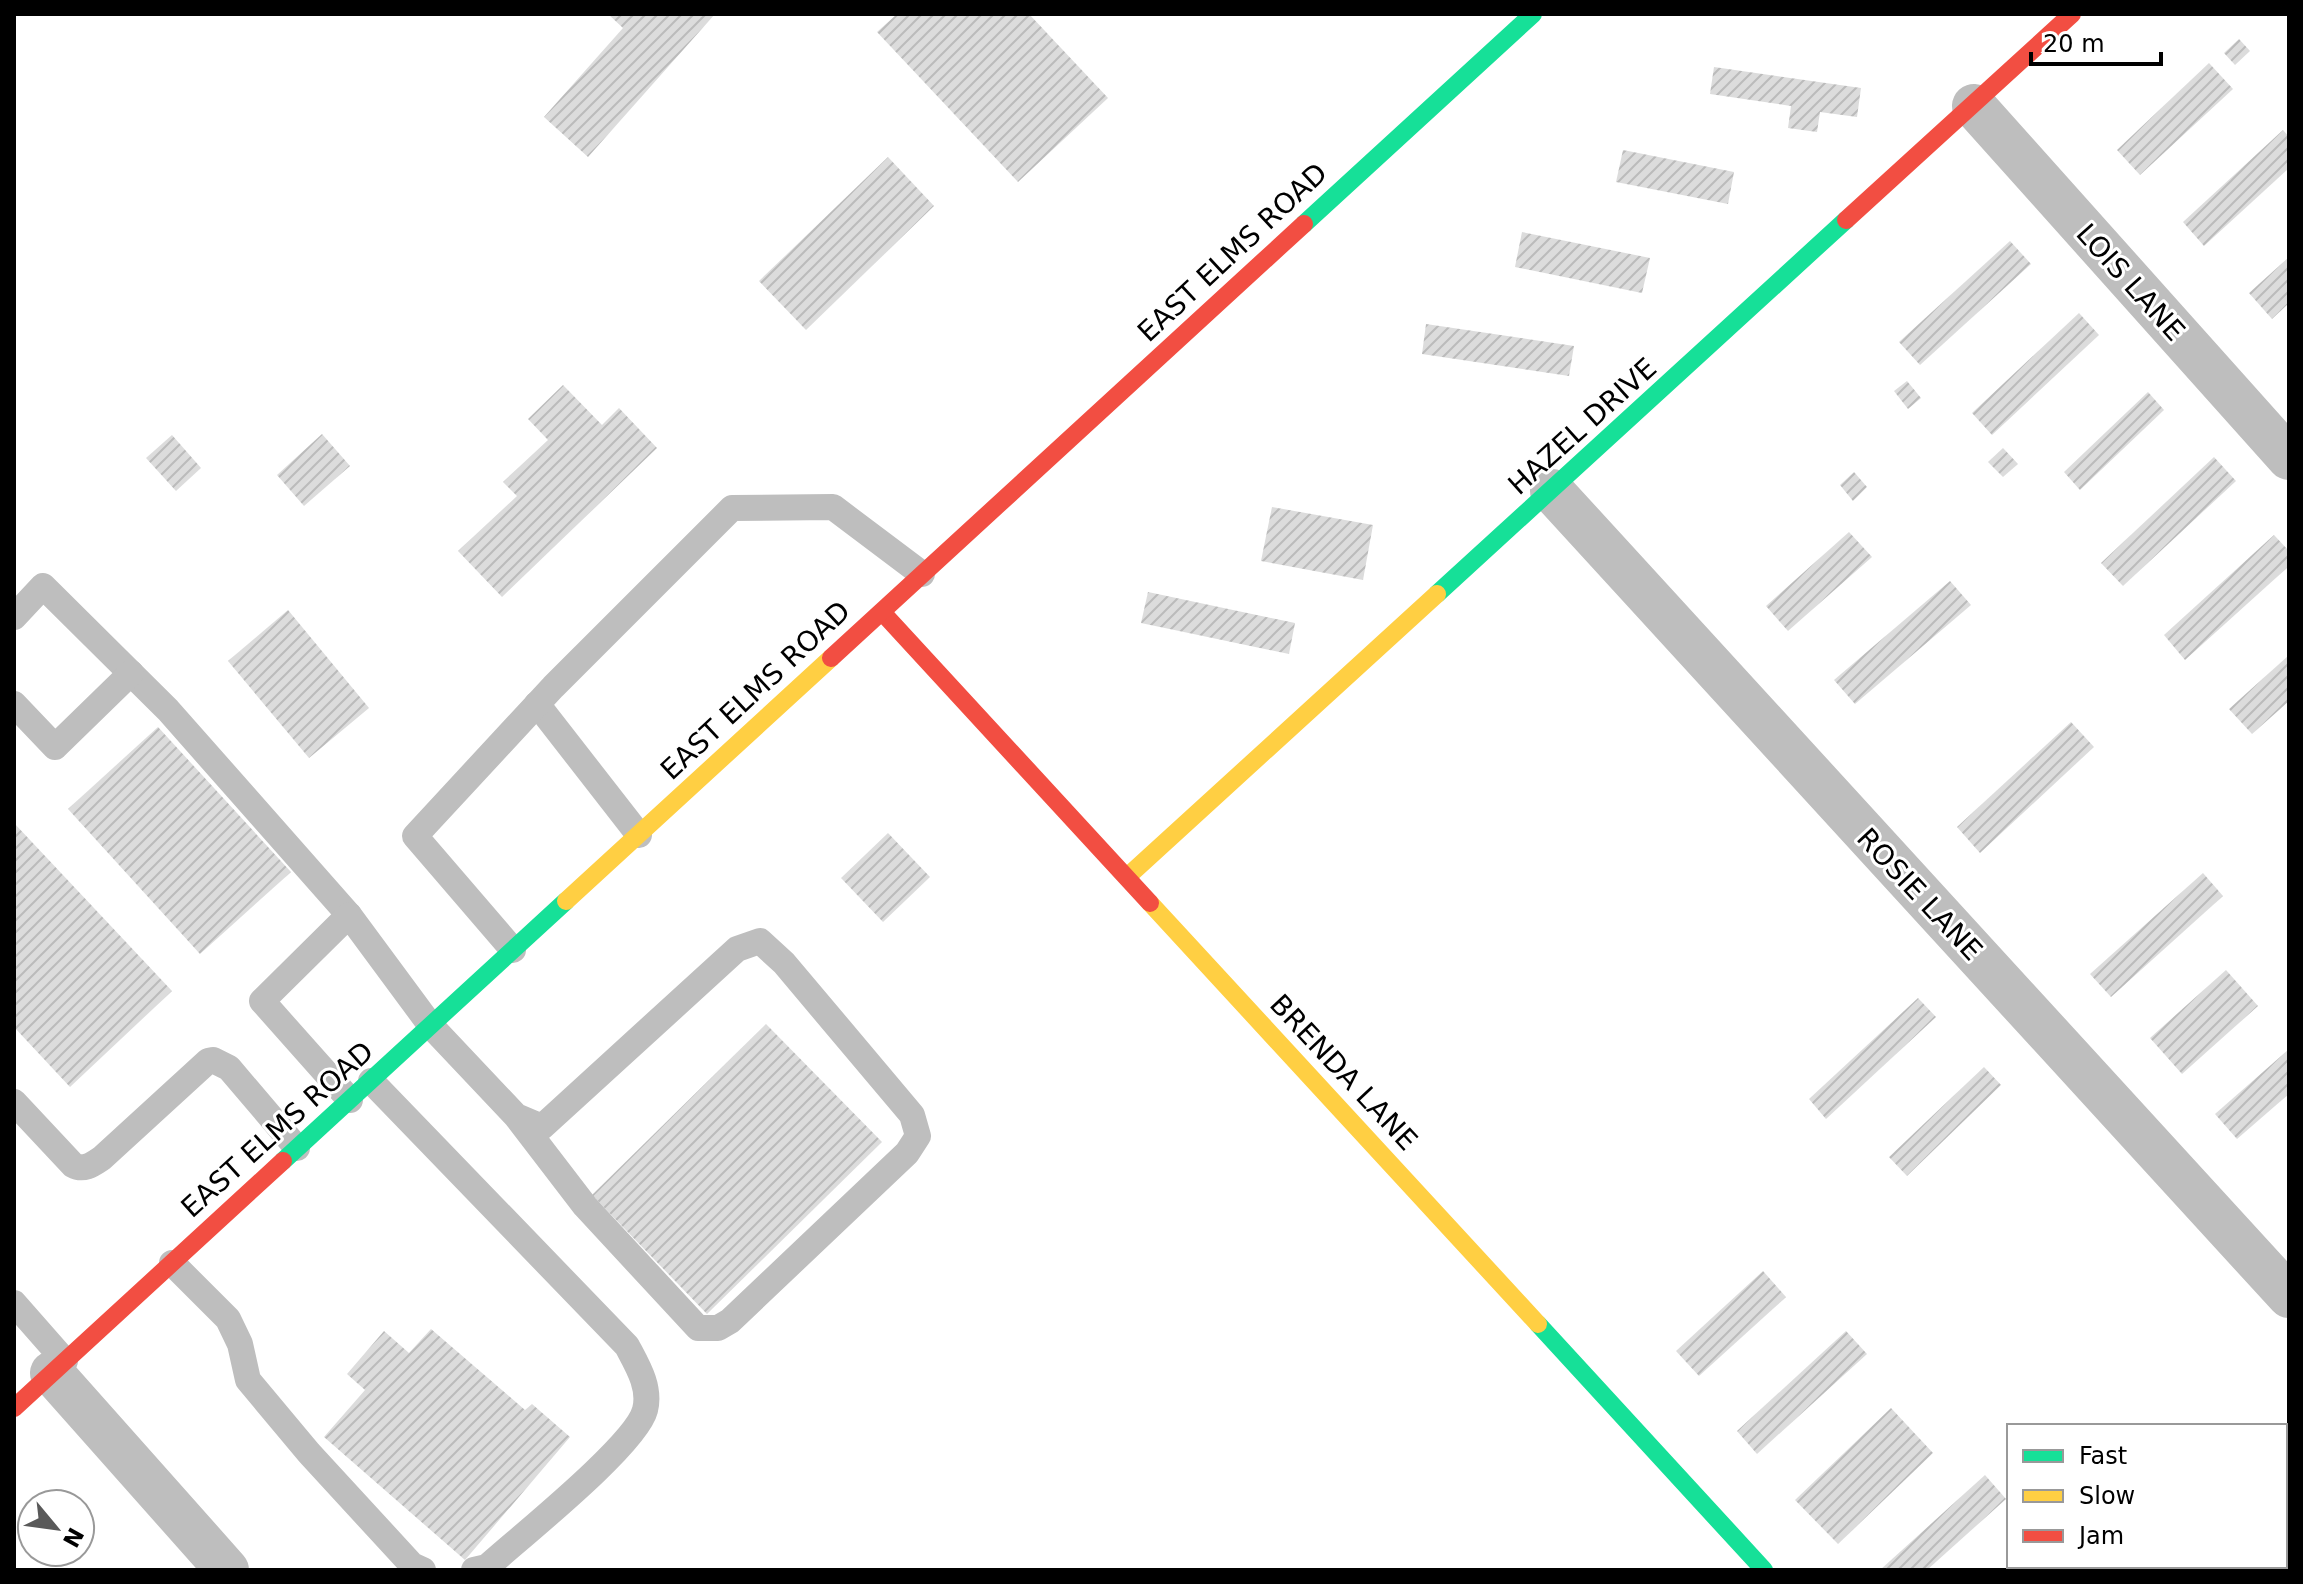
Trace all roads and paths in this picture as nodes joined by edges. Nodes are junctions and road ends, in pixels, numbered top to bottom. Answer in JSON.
{"nodes":[{"id":1,"x":2072,"y":14,"type":"edge"},
{"id":2,"x":1523,"y":17,"type":"edge"},
{"id":3,"x":1974,"y":106,"type":"junction"},
{"id":4,"x":2289,"y":458,"type":"edge"},
{"id":5,"x":1552,"y":491,"type":"junction"},
{"id":6,"x":922,"y":574,"type":"junction"},
{"id":7,"x":882,"y":612,"type":"junction"},
{"id":8,"x":14,"y":617,"type":"edge"},
{"id":9,"x":131,"y":673,"type":"junction"},
{"id":10,"x":14,"y":704,"type":"edge"},
{"id":11,"x":537,"y":704,"type":"junction"},
{"id":12,"x":639,"y":835,"type":"junction"},
{"id":13,"x":1127,"y":877,"type":"junction"},
{"id":14,"x":349,"y":915,"type":"junction"},
{"id":15,"x":513,"y":950,"type":"junction"},
{"id":16,"x":431,"y":1026,"type":"junction"},
{"id":17,"x":371,"y":1081,"type":"junction"},
{"id":18,"x":350,"y":1100,"type":"junction"},
{"id":19,"x":14,"y":1102,"type":"edge"},
{"id":20,"x":516,"y":1116,"type":"junction"},
{"id":21,"x":297,"y":1148,"type":"junction"},
{"id":22,"x":172,"y":1263,"type":"junction"},
{"id":23,"x":2289,"y":1296,"type":"edge"},
{"id":24,"x":14,"y":1303,"type":"edge"},
{"id":25,"x":59,"y":1367,"type":"junction"},
{"id":26,"x":14,"y":1408,"type":"edge"},
{"id":27,"x":227,"y":1570,"type":"edge"},
{"id":28,"x":423,"y":1570,"type":"edge"},
{"id":29,"x":474,"y":1570,"type":"edge"},
{"id":30,"x":1764,"y":1570,"type":"edge"}],
"edges":[{"from":1,"to":3,"type":"street","name":"HAZEL DRIVE"},
{"from":2,"to":6,"type":"street","name":"EAST ELMS ROAD"},
{"from":3,"to":4,"type":"street","name":"LOIS LANE"},
{"from":3,"to":5,"type":"street","name":"HAZEL DRIVE"},
{"from":5,"to":13,"type":"street","name":"HAZEL DRIVE"},
{"from":5,"to":23,"type":"street","name":"ROSIE LANE"},
{"from":6,"to":7,"type":"street","name":"EAST ELMS ROAD"},
{"from":6,"to":11,"type":"lane"},
{"from":7,"to":12,"type":"street","name":"EAST ELMS ROAD"},
{"from":7,"to":13,"type":"street","name":"BRENDA LANE"},
{"from":8,"to":9,"type":"lane"},
{"from":9,"to":10,"type":"lane"},
{"from":9,"to":14,"type":"lane"},
{"from":11,"to":12,"type":"lane"},
{"from":11,"to":15,"type":"lane"},
{"from":12,"to":15,"type":"street","name":"EAST ELMS ROAD"},
{"from":13,"to":30,"type":"street","name":"BRENDA LANE"},
{"from":14,"to":16,"type":"lane"},
{"from":14,"to":18,"type":"lane"},
{"from":15,"to":16,"type":"street","name":"EAST ELMS ROAD"},
{"from":16,"to":17,"type":"street","name":"EAST ELMS ROAD"},
{"from":16,"to":20,"type":"lane"},
{"from":17,"to":18,"type":"street","name":"EAST ELMS ROAD"},
{"from":17,"to":29,"type":"lane"},
{"from":18,"to":21,"type":"street","name":"EAST ELMS ROAD"},
{"from":19,"to":21,"type":"lane"},
{"from":20,"to":20,"type":"lane"},
{"from":21,"to":22,"type":"street","name":"EAST ELMS ROAD"},
{"from":22,"to":25,"type":"street","name":"EAST ELMS ROAD"},
{"from":22,"to":28,"type":"lane"},
{"from":24,"to":25,"type":"lane"},
{"from":25,"to":26,"type":"street","name":"EAST ELMS ROAD"},
{"from":25,"to":27,"type":"street"}]}
